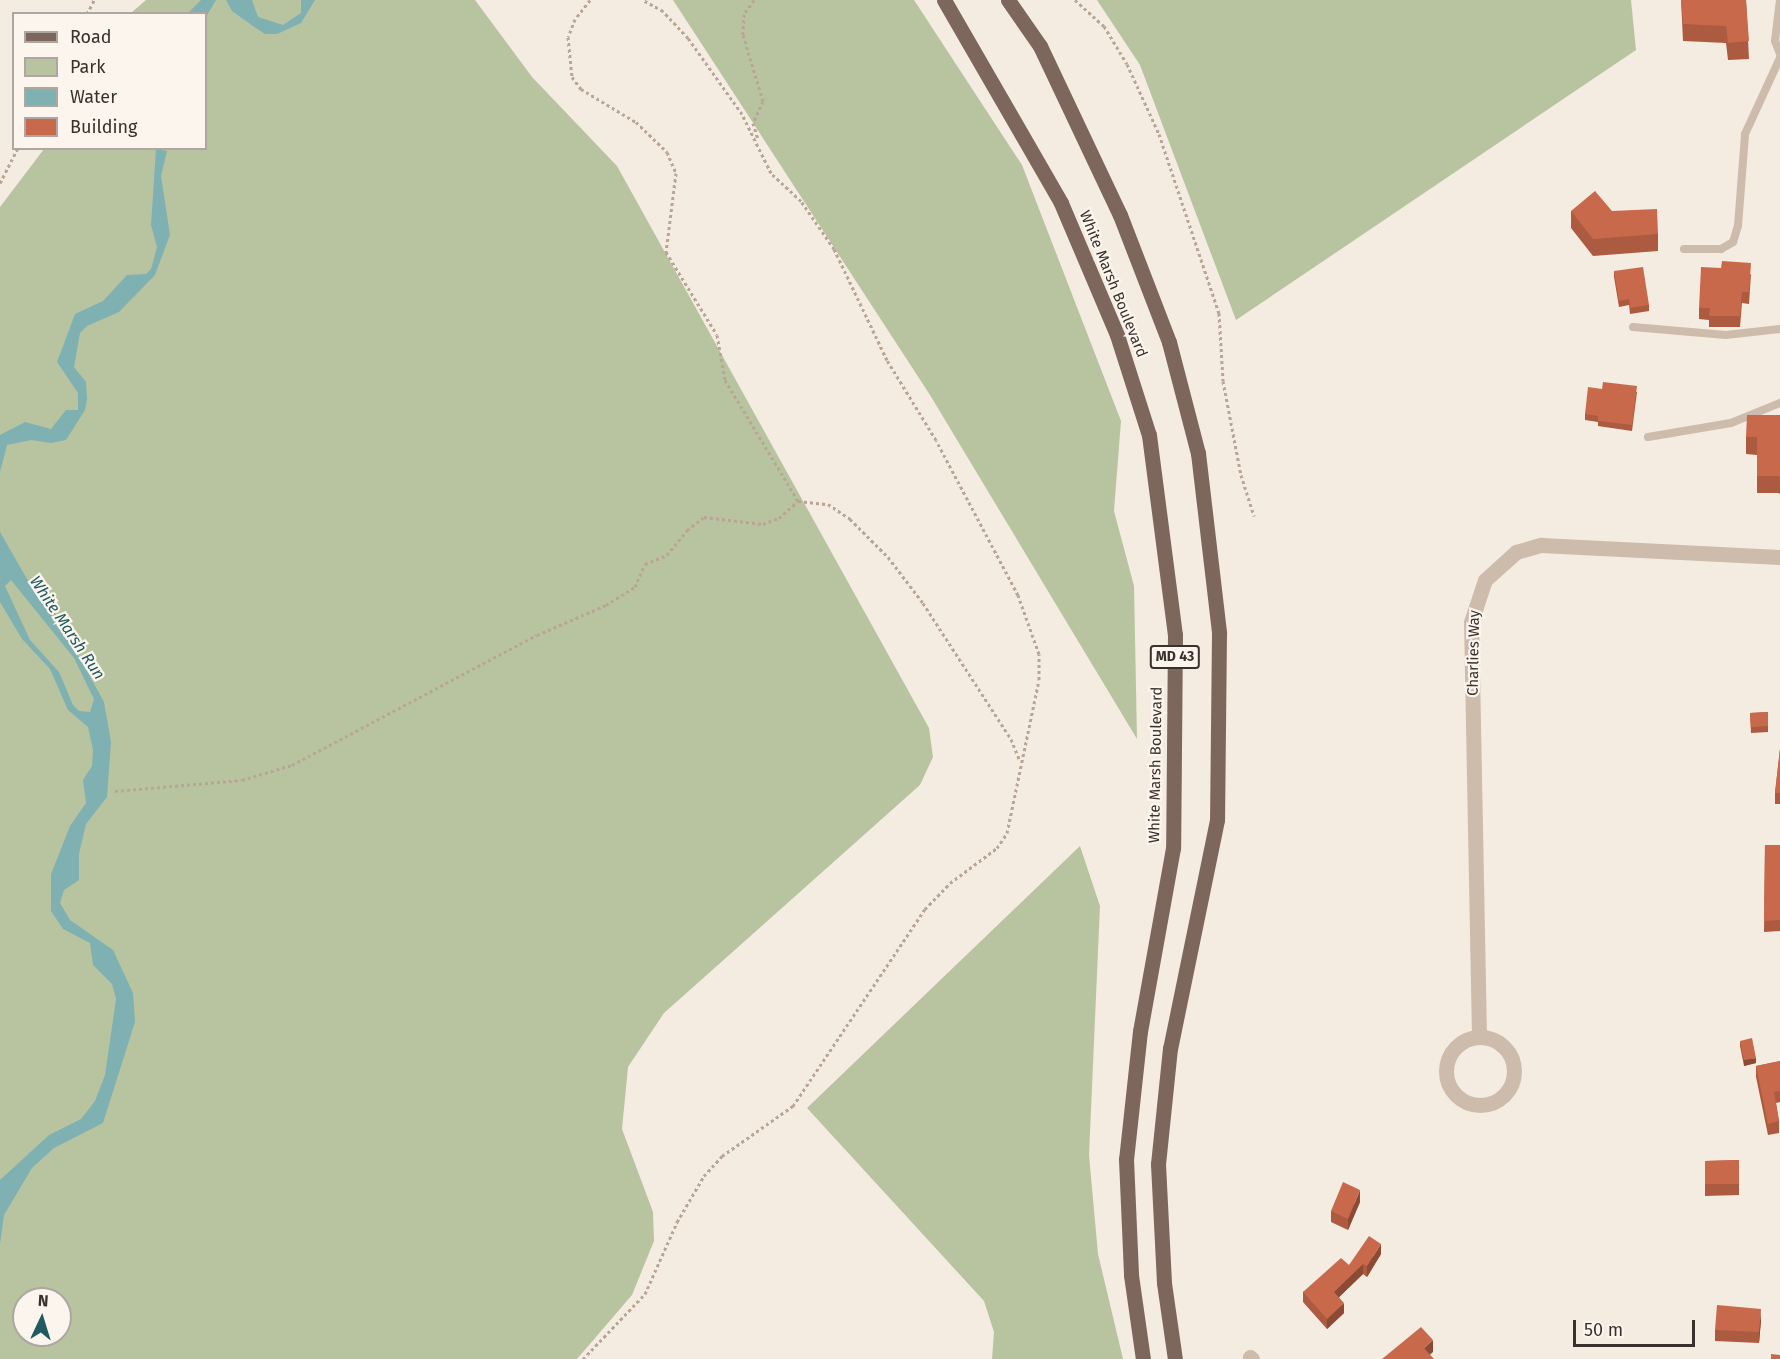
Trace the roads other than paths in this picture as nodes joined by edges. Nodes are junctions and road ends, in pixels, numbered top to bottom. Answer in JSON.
{"nodes":[{"id":1,"x":944,"y":0,"type":"edge"},
{"id":2,"x":1008,"y":0,"type":"edge"},
{"id":3,"x":1780,"y":0,"type":"edge"},
{"id":4,"x":1780,"y":56,"type":"edge"},
{"id":5,"x":1684,"y":249,"type":"dead end"},
{"id":6,"x":1633,"y":327,"type":"dead end"},
{"id":7,"x":1780,"y":329,"type":"edge"},
{"id":8,"x":1780,"y":403,"type":"edge"},
{"id":9,"x":1648,"y":437,"type":"dead end"},
{"id":10,"x":1780,"y":557,"type":"edge"},
{"id":11,"x":1479,"y":1036,"type":"junction"},
{"id":12,"x":1143,"y":1359,"type":"edge"},
{"id":13,"x":1175,"y":1359,"type":"edge"}],
"edges":[{"from":1,"to":12,"type":"main road","name":"White Marsh Boulevard","number":"MD 43"},
{"from":2,"to":13,"type":"main road","name":"White Marsh Boulevard","number":"MD 43"},
{"from":3,"to":4,"type":"lane"},
{"from":4,"to":5,"type":"lane"},
{"from":6,"to":7,"type":"lane"},
{"from":8,"to":9,"type":"lane"},
{"from":10,"to":11,"type":"street","name":"Charlies Way"},
{"from":11,"to":11,"type":"street"}]}
